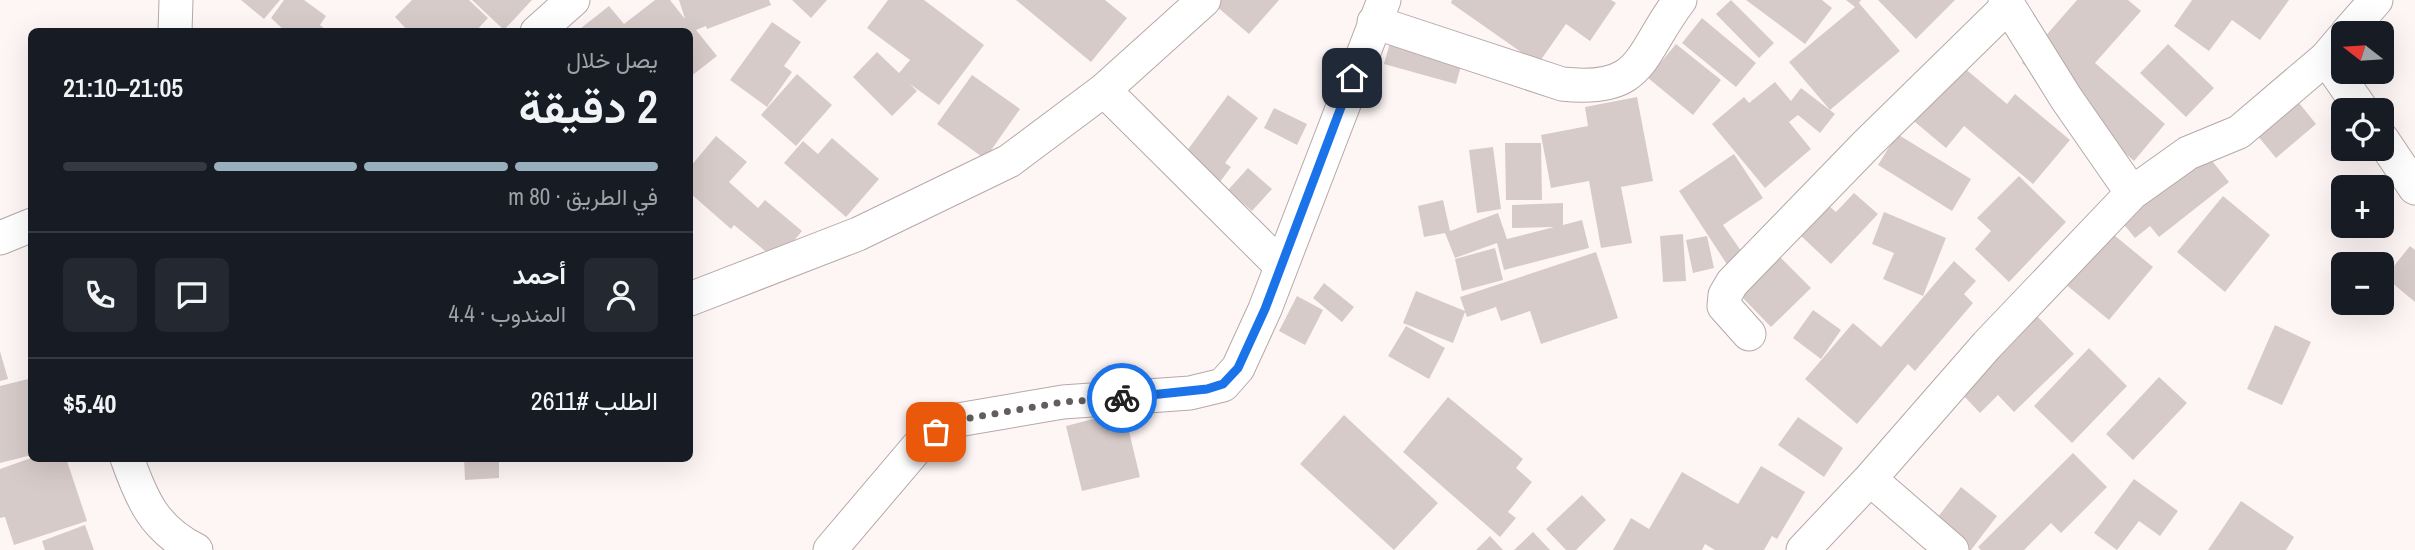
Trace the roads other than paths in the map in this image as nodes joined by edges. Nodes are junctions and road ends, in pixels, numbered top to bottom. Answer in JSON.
{"nodes":[{"id":1,"x":176,"y":0,"type":"edge"},
{"id":2,"x":573,"y":0,"type":"edge"},
{"id":3,"x":1204,"y":0,"type":"edge"},
{"id":4,"x":1680,"y":0,"type":"edge"},
{"id":5,"x":2376,"y":0,"type":"edge"},
{"id":6,"x":2006,"y":3,"type":"edge"},
{"id":7,"x":1379,"y":11,"type":"edge"},
{"id":8,"x":2358,"y":21,"type":"edge"},
{"id":9,"x":175,"y":28,"type":"edge"},
{"id":10,"x":542,"y":28,"type":"edge"},
{"id":11,"x":2331,"y":50,"type":"edge"},
{"id":12,"x":1104,"y":90,"type":"junction"},
{"id":13,"x":2394,"y":157,"type":"edge"},
{"id":14,"x":2415,"y":188,"type":"edge"},
{"id":15,"x":2132,"y":193,"type":"junction"},
{"id":16,"x":28,"y":227,"type":"edge"},
{"id":17,"x":0,"y":238,"type":"edge"},
{"id":18,"x":1280,"y":265,"type":"junction"},
{"id":19,"x":693,"y":298,"type":"edge"},
{"id":20,"x":1749,"y":334,"type":"dead end"},
{"id":21,"x":128,"y":462,"type":"edge"},
{"id":22,"x":1870,"y":479,"type":"junction"},
{"id":23,"x":196,"y":550,"type":"edge"},
{"id":24,"x":830,"y":550,"type":"edge"},
{"id":25,"x":1803,"y":550,"type":"edge"},
{"id":26,"x":1952,"y":550,"type":"edge"}],
"edges":[{"from":1,"to":9,"type":"street"},
{"from":2,"to":10,"type":"street"},
{"from":3,"to":12,"type":"street"},
{"from":4,"to":7,"type":"street"},
{"from":5,"to":8,"type":"street"},
{"from":6,"to":15,"type":"street"},
{"from":6,"to":20,"type":"street"},
{"from":7,"to":18,"type":"street"},
{"from":11,"to":15,"type":"street"},
{"from":12,"to":18,"type":"street"},
{"from":12,"to":19,"type":"street"},
{"from":13,"to":14,"type":"street"},
{"from":15,"to":22,"type":"street"},
{"from":16,"to":17,"type":"street"},
{"from":18,"to":24,"type":"street"},
{"from":21,"to":23,"type":"street"},
{"from":22,"to":25,"type":"street"},
{"from":22,"to":26,"type":"street"}]}
